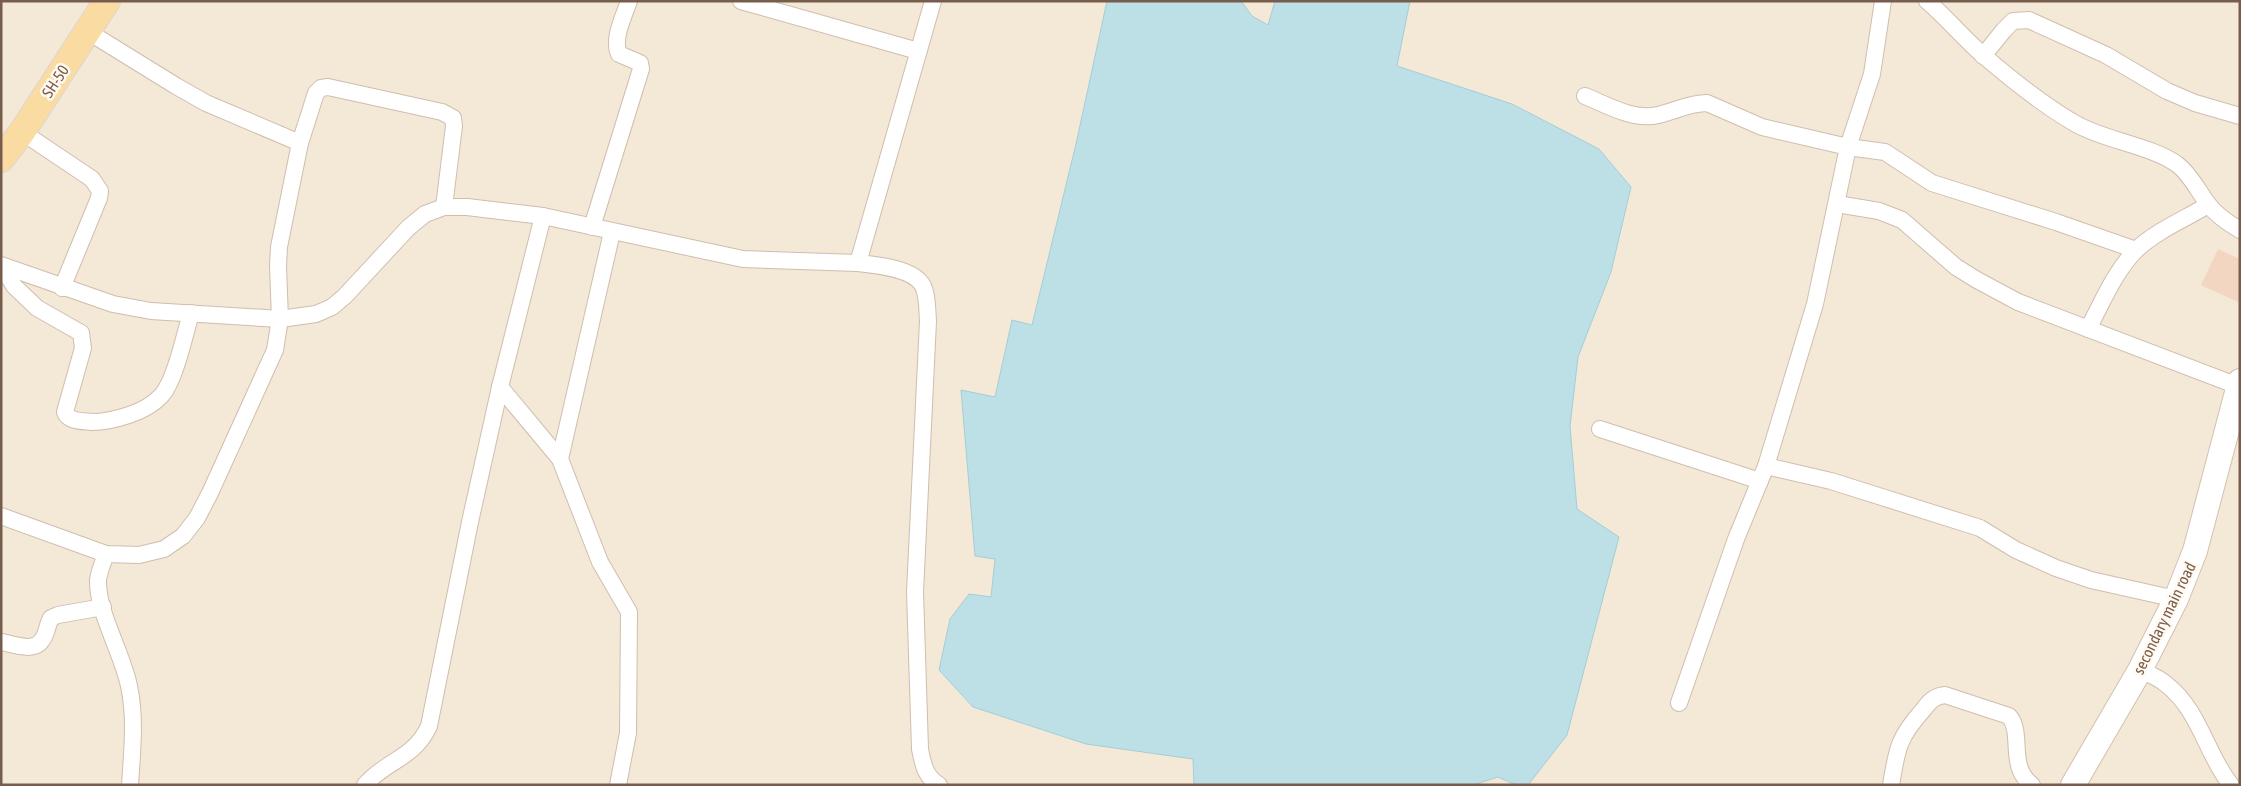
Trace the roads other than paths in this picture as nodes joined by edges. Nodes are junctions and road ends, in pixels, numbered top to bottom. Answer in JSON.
{"nodes":[{"id":1,"x":629,"y":1,"type":"edge"},
{"id":2,"x":741,"y":1,"type":"edge"},
{"id":3,"x":933,"y":1,"type":"edge"},
{"id":4,"x":1883,"y":1,"type":"edge"},
{"id":5,"x":1927,"y":1,"type":"edge"},
{"id":6,"x":104,"y":2,"type":"edge"},
{"id":7,"x":88,"y":31,"type":"junction"},
{"id":8,"x":918,"y":51,"type":"junction"},
{"id":9,"x":1984,"y":56,"type":"junction"},
{"id":10,"x":1585,"y":96,"type":"dead end"},
{"id":11,"x":2240,"y":116,"type":"edge"},
{"id":12,"x":22,"y":132,"type":"junction"},
{"id":13,"x":300,"y":143,"type":"junction"},
{"id":14,"x":1848,"y":147,"type":"junction"},
{"id":15,"x":1,"y":159,"type":"edge"},
{"id":16,"x":1837,"y":204,"type":"junction"},
{"id":17,"x":2208,"y":205,"type":"junction"},
{"id":18,"x":444,"y":207,"type":"junction"},
{"id":19,"x":543,"y":216,"type":"junction"},
{"id":20,"x":592,"y":227,"type":"junction"},
{"id":21,"x":2240,"y":230,"type":"edge"},
{"id":22,"x":612,"y":232,"type":"junction"},
{"id":23,"x":2136,"y":250,"type":"junction"},
{"id":24,"x":858,"y":263,"type":"junction"},
{"id":25,"x":2,"y":266,"type":"edge"},
{"id":26,"x":62,"y":288,"type":"junction"},
{"id":27,"x":191,"y":313,"type":"junction"},
{"id":28,"x":280,"y":319,"type":"junction"},
{"id":29,"x":2088,"y":329,"type":"junction"},
{"id":30,"x":2239,"y":384,"type":"edge"},
{"id":31,"x":500,"y":387,"type":"junction"},
{"id":32,"x":1600,"y":429,"type":"dead end"},
{"id":33,"x":2232,"y":443,"type":"edge"},
{"id":34,"x":560,"y":460,"type":"junction"},
{"id":35,"x":1763,"y":473,"type":"junction"},
{"id":36,"x":1,"y":516,"type":"edge"},
{"id":37,"x":106,"y":554,"type":"junction"},
{"id":38,"x":2176,"y":599,"type":"junction"},
{"id":39,"x":103,"y":607,"type":"junction"},
{"id":40,"x":1,"y":642,"type":"edge"},
{"id":41,"x":2140,"y":670,"type":"junction"},
{"id":42,"x":1679,"y":703,"type":"dead end"},
{"id":43,"x":130,"y":785,"type":"edge"},
{"id":44,"x":365,"y":785,"type":"edge"},
{"id":45,"x":618,"y":785,"type":"edge"},
{"id":46,"x":939,"y":785,"type":"edge"},
{"id":47,"x":1891,"y":785,"type":"edge"},
{"id":48,"x":2032,"y":785,"type":"edge"},
{"id":49,"x":2073,"y":785,"type":"edge"},
{"id":50,"x":2232,"y":785,"type":"edge"}],
"edges":[{"from":1,"to":20,"type":"street"},
{"from":2,"to":8,"type":"street"},
{"from":3,"to":8,"type":"street"},
{"from":4,"to":14,"type":"street"},
{"from":5,"to":9,"type":"street"},
{"from":6,"to":7,"type":"main road","name":"SH-50"},
{"from":7,"to":12,"type":"main road","name":"SH-50"},
{"from":7,"to":13,"type":"street"},
{"from":8,"to":24,"type":"street"},
{"from":9,"to":11,"type":"street"},
{"from":9,"to":17,"type":"street"},
{"from":10,"to":14,"type":"street"},
{"from":12,"to":15,"type":"main road","name":"SH-50"},
{"from":12,"to":26,"type":"street"},
{"from":13,"to":18,"type":"street"},
{"from":13,"to":28,"type":"street"},
{"from":14,"to":16,"type":"street"},
{"from":14,"to":23,"type":"street"},
{"from":16,"to":29,"type":"street"},
{"from":16,"to":35,"type":"street"},
{"from":17,"to":21,"type":"street"},
{"from":17,"to":23,"type":"street"},
{"from":18,"to":19,"type":"street"},
{"from":18,"to":28,"type":"street"},
{"from":19,"to":20,"type":"street"},
{"from":19,"to":31,"type":"street"},
{"from":20,"to":22,"type":"street"},
{"from":22,"to":24,"type":"street"},
{"from":22,"to":34,"type":"street"},
{"from":23,"to":29,"type":"street"},
{"from":24,"to":46,"type":"street"},
{"from":25,"to":26,"type":"street"},
{"from":25,"to":27,"type":"street"},
{"from":26,"to":27,"type":"street"},
{"from":27,"to":28,"type":"street"},
{"from":28,"to":37,"type":"street"},
{"from":29,"to":30,"type":"street"},
{"from":30,"to":33,"type":"main road","name":"secondary main road"},
{"from":31,"to":34,"type":"street"},
{"from":31,"to":44,"type":"street"},
{"from":32,"to":35,"type":"street"},
{"from":33,"to":38,"type":"main road","name":"secondary main road"},
{"from":34,"to":45,"type":"street"},
{"from":35,"to":38,"type":"street"},
{"from":35,"to":42,"type":"street"},
{"from":36,"to":37,"type":"street"},
{"from":37,"to":39,"type":"street"},
{"from":38,"to":41,"type":"main road","name":"secondary main road"},
{"from":39,"to":40,"type":"street"},
{"from":39,"to":43,"type":"street"},
{"from":41,"to":49,"type":"main road","name":"secondary main road"},
{"from":41,"to":50,"type":"street"},
{"from":47,"to":48,"type":"street"}]}
